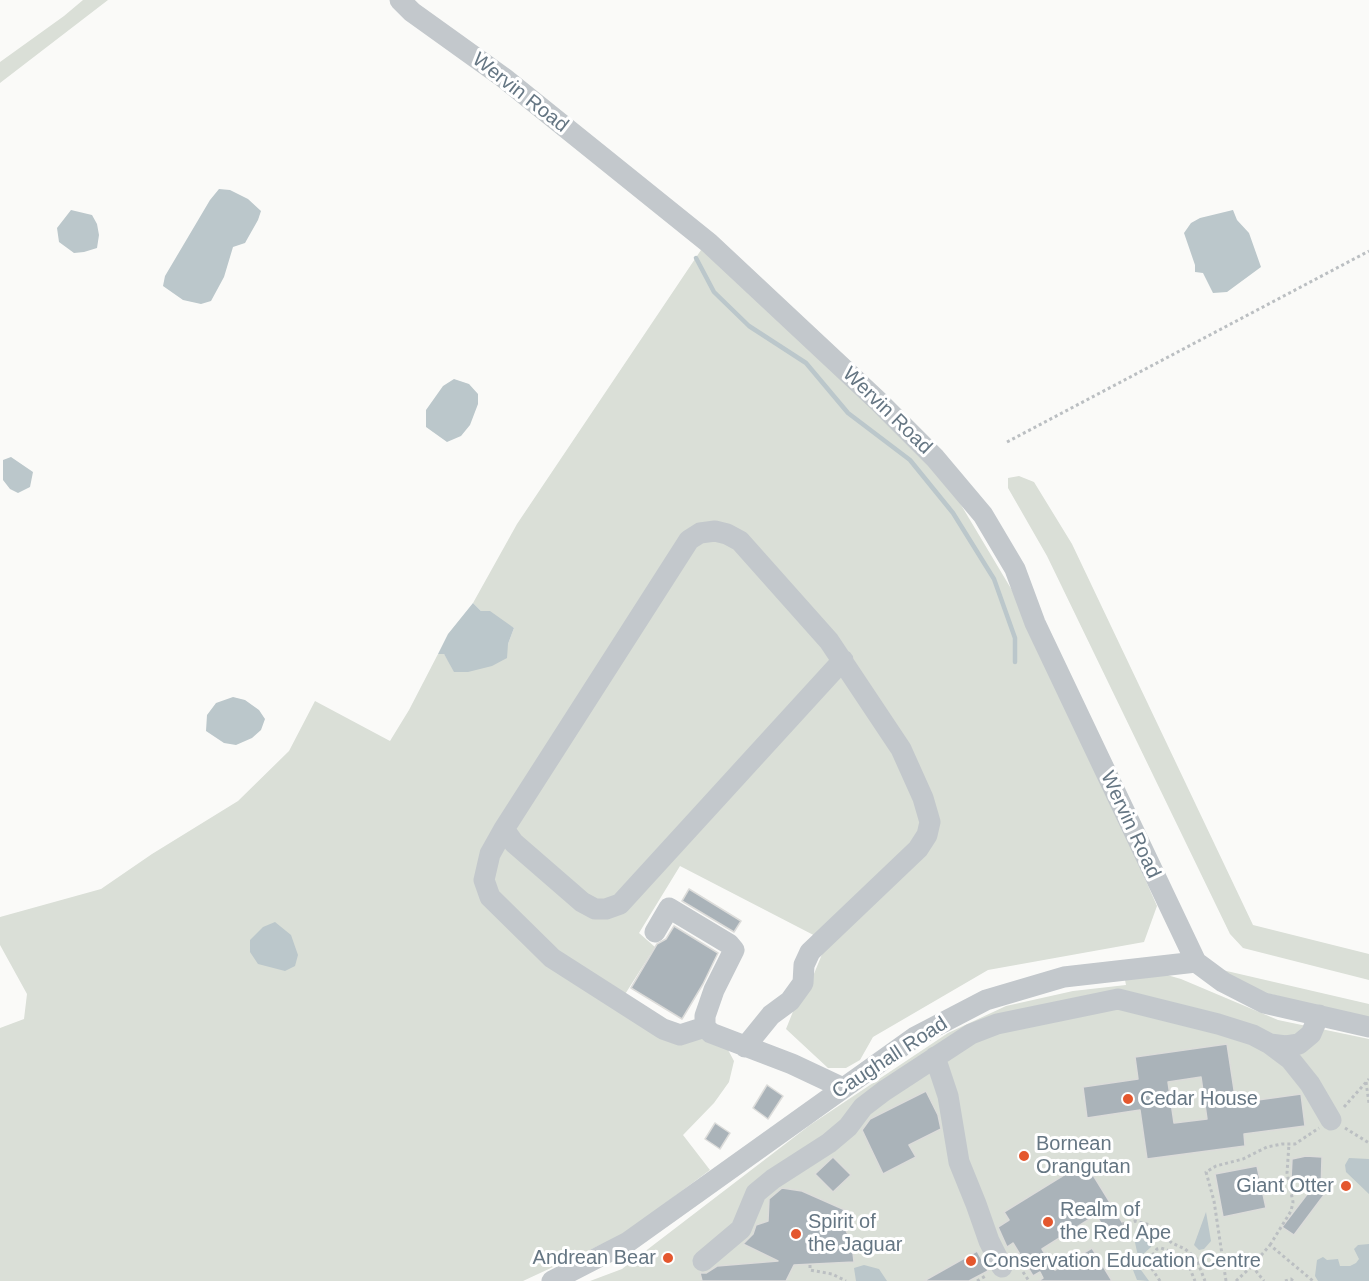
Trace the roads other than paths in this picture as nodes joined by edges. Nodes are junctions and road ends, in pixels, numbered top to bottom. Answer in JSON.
{"nodes":[{"id":1,"x":400,"y":0,"type":"edge"},
{"id":2,"x":843,"y":660,"type":"junction"},
{"id":3,"x":504,"y":829,"type":"junction"},
{"id":4,"x":655,"y":932,"type":"dead end"},
{"id":5,"x":1196,"y":962,"type":"junction"},
{"id":6,"x":1319,"y":1015,"type":"junction"},
{"id":7,"x":705,"y":1027,"type":"junction"},
{"id":8,"x":1369,"y":1027,"type":"edge"},
{"id":9,"x":1270,"y":1044,"type":"junction"},
{"id":10,"x":745,"y":1047,"type":"junction"},
{"id":11,"x":935,"y":1057,"type":"junction"},
{"id":12,"x":843,"y":1088,"type":"junction"},
{"id":13,"x":1331,"y":1120,"type":"road end"},
{"id":14,"x":703,"y":1261,"type":"dead end"},
{"id":15,"x":1002,"y":1267,"type":"dead end"},
{"id":16,"x":552,"y":1281,"type":"edge"}],
"edges":[{"from":1,"to":5,"type":"street","name":"Wervin Road"},
{"from":2,"to":3,"type":"street"},
{"from":2,"to":3,"type":"street"},
{"from":2,"to":10,"type":"street"},
{"from":3,"to":7,"type":"street"},
{"from":4,"to":7,"type":"street"},
{"from":5,"to":6,"type":"street"},
{"from":5,"to":12,"type":"street","name":"Caughall Road"},
{"from":6,"to":8,"type":"street"},
{"from":6,"to":9,"type":"street"},
{"from":7,"to":10,"type":"street"},
{"from":9,"to":11,"type":"street"},
{"from":9,"to":13,"type":"street"},
{"from":10,"to":12,"type":"street"},
{"from":11,"to":14,"type":"street"},
{"from":11,"to":15,"type":"street"},
{"from":12,"to":16,"type":"street","name":"Caughall Road"}]}
